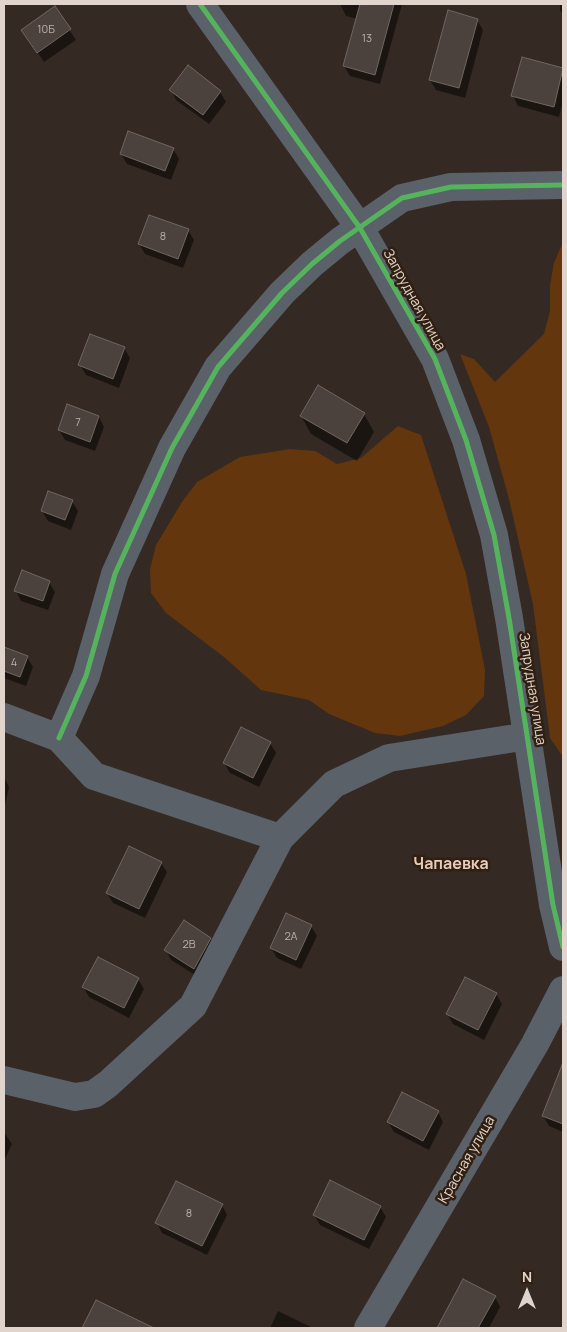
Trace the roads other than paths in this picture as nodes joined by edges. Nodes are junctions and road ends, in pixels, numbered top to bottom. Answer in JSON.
{"nodes":[{"id":1,"x":200,"y":4,"type":"edge"},
{"id":2,"x":563,"y":185,"type":"edge"},
{"id":3,"x":360,"y":228,"type":"junction"},
{"id":4,"x":4,"y":717,"type":"edge"},
{"id":5,"x":528,"y":736,"type":"junction"},
{"id":6,"x":59,"y":738,"type":"junction"},
{"id":7,"x":280,"y":838,"type":"junction"},
{"id":8,"x":563,"y":947,"type":"edge"},
{"id":9,"x":563,"y":990,"type":"edge"},
{"id":10,"x":4,"y":1080,"type":"edge"},
{"id":11,"x":368,"y":1328,"type":"edge"}],
"edges":[{"from":1,"to":3,"type":"street","name":"Запрудная улица"},
{"from":2,"to":3,"type":"street"},
{"from":3,"to":5,"type":"street","name":"Запрудная улица"},
{"from":3,"to":6,"type":"street"},
{"from":4,"to":6,"type":"street"},
{"from":5,"to":7,"type":"street"},
{"from":5,"to":8,"type":"street","name":"Запрудная улица"},
{"from":6,"to":7,"type":"street"},
{"from":7,"to":10,"type":"street"},
{"from":9,"to":11,"type":"street","name":"Красная улица"}]}
